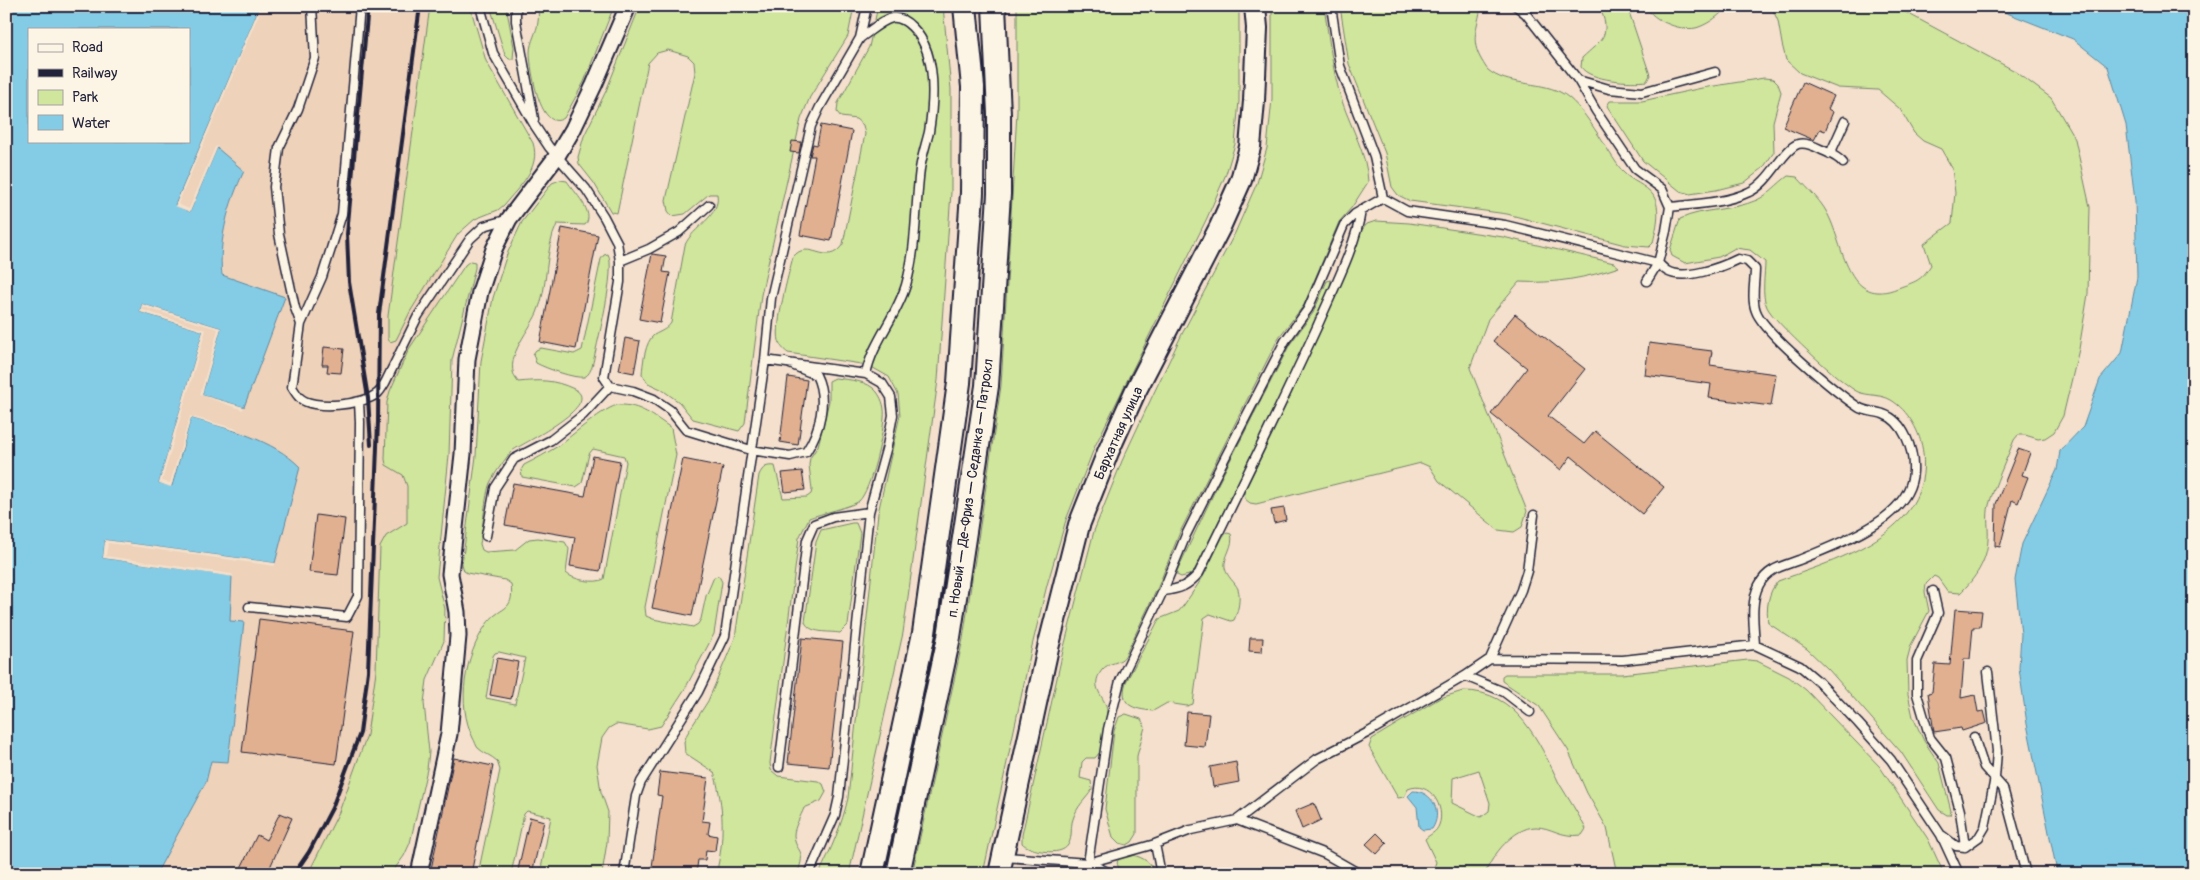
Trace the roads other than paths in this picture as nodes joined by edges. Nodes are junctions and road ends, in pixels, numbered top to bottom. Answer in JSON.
{"nodes":[{"id":1,"x":312,"y":6,"type":"edge"},
{"id":2,"x":360,"y":6,"type":"edge"},
{"id":3,"x":480,"y":6,"type":"edge"},
{"id":4,"x":516,"y":6,"type":"edge"},
{"id":5,"x":628,"y":6,"type":"edge"},
{"id":6,"x":867,"y":6,"type":"edge"},
{"id":7,"x":965,"y":6,"type":"edge"},
{"id":8,"x":994,"y":6,"type":"edge"},
{"id":9,"x":1008,"y":6,"type":"edge"},
{"id":10,"x":1255,"y":6,"type":"edge"},
{"id":11,"x":1331,"y":6,"type":"edge"},
{"id":12,"x":1516,"y":6,"type":"edge"},
{"id":13,"x":860,"y":38,"type":"junction"},
{"id":14,"x":1714,"y":72,"type":"dead end"},
{"id":15,"x":1578,"y":80,"type":"junction"},
{"id":16,"x":999,"y":114,"type":"junction"},
{"id":17,"x":1845,"y":121,"type":"dead end"},
{"id":18,"x":535,"y":126,"type":"junction"},
{"id":19,"x":1830,"y":154,"type":"junction"},
{"id":20,"x":557,"y":156,"type":"junction"},
{"id":21,"x":1843,"y":163,"type":"dead end"},
{"id":22,"x":1383,"y":198,"type":"junction"},
{"id":23,"x":709,"y":205,"type":"dead end"},
{"id":24,"x":1670,"y":207,"type":"junction"},
{"id":25,"x":1361,"y":210,"type":"junction"},
{"id":26,"x":509,"y":219,"type":"junction"},
{"id":27,"x":620,"y":261,"type":"junction"},
{"id":28,"x":1658,"y":263,"type":"junction"},
{"id":29,"x":1647,"y":281,"type":"dead end"},
{"id":30,"x":301,"y":324,"type":"junction"},
{"id":31,"x":765,"y":360,"type":"junction"},
{"id":32,"x":785,"y":362,"type":"junction"},
{"id":33,"x":866,"y":374,"type":"junction"},
{"id":34,"x":610,"y":386,"type":"junction"},
{"id":35,"x":359,"y":402,"type":"junction"},
{"id":36,"x":751,"y":450,"type":"junction"},
{"id":37,"x":869,"y":512,"type":"junction"},
{"id":38,"x":1534,"y":515,"type":"dead end"},
{"id":39,"x":486,"y":536,"type":"dead end"},
{"id":40,"x":1163,"y":591,"type":"junction"},
{"id":41,"x":1933,"y":591,"type":"dead end"},
{"id":42,"x":249,"y":607,"type":"dead end"},
{"id":43,"x":1755,"y":645,"type":"junction"},
{"id":44,"x":1490,"y":659,"type":"junction"},
{"id":45,"x":1988,"y":672,"type":"dead end"},
{"id":46,"x":1465,"y":676,"type":"junction"},
{"id":47,"x":1530,"y":712,"type":"dead end"},
{"id":48,"x":1974,"y":737,"type":"dead end"},
{"id":49,"x":779,"y":767,"type":"dead end"},
{"id":50,"x":1995,"y":778,"type":"junction"},
{"id":51,"x":1237,"y":820,"type":"junction"},
{"id":52,"x":1941,"y":835,"type":"junction"},
{"id":53,"x":1155,"y":844,"type":"junction"},
{"id":54,"x":1965,"y":847,"type":"junction"},
{"id":55,"x":1084,"y":864,"type":"junction"},
{"id":56,"x":1001,"y":865,"type":"edge"},
{"id":57,"x":419,"y":874,"type":"edge"},
{"id":58,"x":624,"y":874,"type":"edge"},
{"id":59,"x":809,"y":874,"type":"edge"},
{"id":60,"x":872,"y":874,"type":"edge"},
{"id":61,"x":898,"y":874,"type":"edge"},
{"id":62,"x":1080,"y":874,"type":"edge"},
{"id":63,"x":1112,"y":874,"type":"edge"},
{"id":64,"x":1161,"y":874,"type":"edge"},
{"id":65,"x":1360,"y":874,"type":"edge"},
{"id":66,"x":1959,"y":874,"type":"edge"},
{"id":67,"x":2026,"y":874,"type":"edge"}],
"edges":[{"from":1,"to":30,"type":"lane"},
{"from":2,"to":30,"type":"lane"},
{"from":3,"to":18,"type":"lane"},
{"from":4,"to":18,"type":"lane"},
{"from":5,"to":20,"type":"street"},
{"from":6,"to":13,"type":"lane"},
{"from":7,"to":60,"type":"main road","name":"п. Новый — Де-Фриз — Седанка — Патрокл"},
{"from":8,"to":16,"type":"main road","name":"п. Новый — Де-Фриз — Седанка — Патрокл"},
{"from":9,"to":16,"type":"main road"},
{"from":10,"to":56,"type":"main road","name":"Бархатная улица"},
{"from":11,"to":22,"type":"lane"},
{"from":12,"to":15,"type":"lane"},
{"from":13,"to":31,"type":"lane"},
{"from":13,"to":33,"type":"lane"},
{"from":14,"to":15,"type":"lane"},
{"from":15,"to":24,"type":"lane"},
{"from":16,"to":61,"type":"main road","name":"п. Новый — Де-Фриз — Седанка — Патрокл"},
{"from":17,"to":19,"type":"lane"},
{"from":18,"to":20,"type":"lane"},
{"from":19,"to":21,"type":"lane"},
{"from":19,"to":24,"type":"lane"},
{"from":20,"to":26,"type":"street"},
{"from":20,"to":27,"type":"lane"},
{"from":22,"to":25,"type":"lane"},
{"from":22,"to":28,"type":"lane"},
{"from":23,"to":27,"type":"lane"},
{"from":24,"to":28,"type":"lane"},
{"from":25,"to":40,"type":"lane"},
{"from":25,"to":40,"type":"lane"},
{"from":26,"to":35,"type":"lane"},
{"from":26,"to":57,"type":"street"},
{"from":27,"to":34,"type":"lane"},
{"from":28,"to":29,"type":"lane"},
{"from":28,"to":43,"type":"lane"},
{"from":30,"to":35,"type":"lane"},
{"from":31,"to":32,"type":"lane"},
{"from":31,"to":36,"type":"lane"},
{"from":32,"to":33,"type":"lane"},
{"from":32,"to":36,"type":"lane"},
{"from":33,"to":37,"type":"lane"},
{"from":34,"to":36,"type":"lane"},
{"from":34,"to":39,"type":"lane"},
{"from":35,"to":42,"type":"lane"},
{"from":36,"to":58,"type":"lane"},
{"from":37,"to":49,"type":"lane"},
{"from":37,"to":59,"type":"lane"},
{"from":38,"to":44,"type":"lane"},
{"from":40,"to":55,"type":"lane"},
{"from":41,"to":54,"type":"lane"},
{"from":43,"to":44,"type":"lane"},
{"from":43,"to":52,"type":"lane"},
{"from":44,"to":46,"type":"lane"},
{"from":45,"to":50,"type":"lane"},
{"from":46,"to":47,"type":"lane"},
{"from":46,"to":51,"type":"lane"},
{"from":48,"to":50,"type":"lane"},
{"from":50,"to":54,"type":"lane"},
{"from":50,"to":67,"type":"lane"},
{"from":51,"to":53,"type":"lane"},
{"from":51,"to":65,"type":"lane"},
{"from":52,"to":54,"type":"lane"},
{"from":52,"to":66,"type":"lane"},
{"from":53,"to":55,"type":"lane"},
{"from":53,"to":64,"type":"lane"},
{"from":55,"to":56,"type":"lane"},
{"from":55,"to":62,"type":"lane"},
{"from":55,"to":63,"type":"lane"}]}
